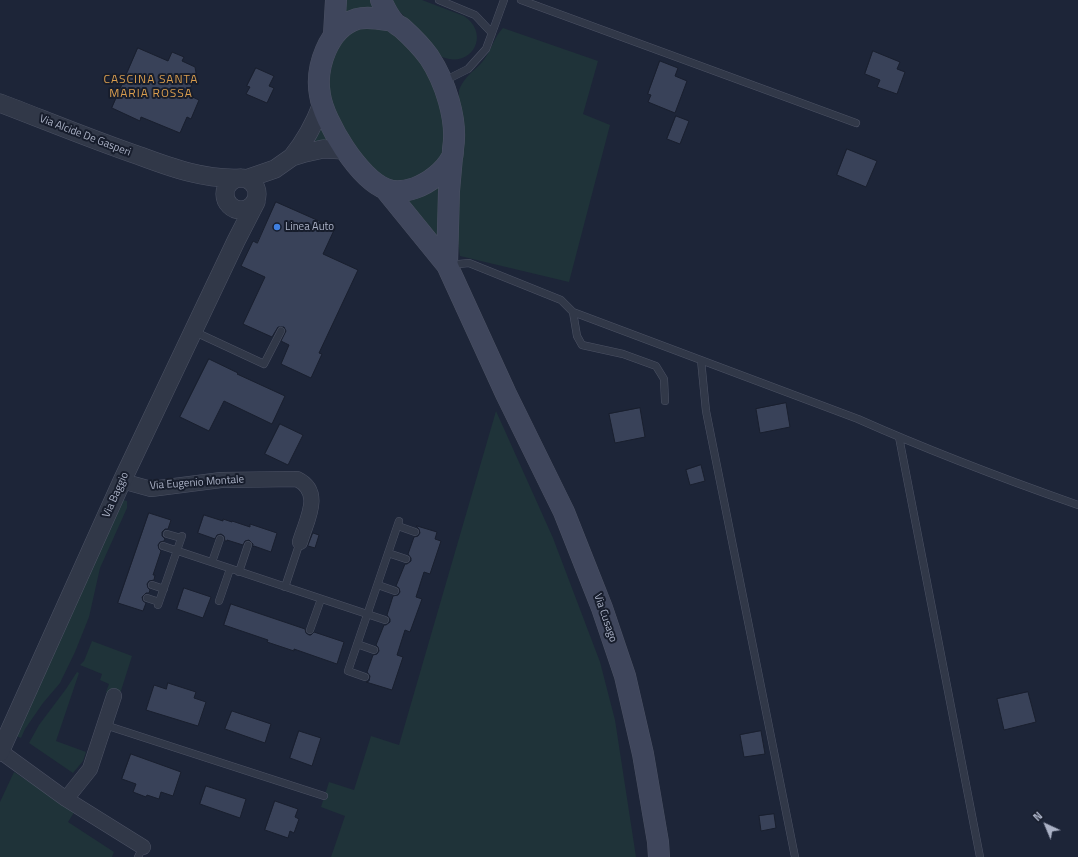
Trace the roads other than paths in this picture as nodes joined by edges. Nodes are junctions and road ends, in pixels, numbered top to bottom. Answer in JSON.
{"nodes":[{"id":1,"x":336,"y":0,"type":"edge"},
{"id":2,"x":380,"y":0,"type":"edge"},
{"id":3,"x":504,"y":0,"type":"edge"},
{"id":4,"x":521,"y":0,"type":"edge"},
{"id":5,"x":442,"y":1,"type":"edge"},
{"id":6,"x":392,"y":21,"type":"junction"},
{"id":7,"x":492,"y":33,"type":"junction"},
{"id":8,"x":334,"y":34,"type":"junction"},
{"id":9,"x":442,"y":82,"type":"junction"},
{"id":10,"x":0,"y":103,"type":"edge"},
{"id":11,"x":322,"y":104,"type":"junction"},
{"id":12,"x":856,"y":123,"type":"dead end"},
{"id":13,"x":345,"y":150,"type":"junction"},
{"id":14,"x":452,"y":157,"type":"junction"},
{"id":15,"x":292,"y":158,"type":"junction"},
{"id":16,"x":170,"y":167,"type":"junction"},
{"id":17,"x":275,"y":169,"type":"junction"},
{"id":18,"x":243,"y":179,"type":"junction"},
{"id":19,"x":386,"y":190,"type":"junction"},
{"id":20,"x":256,"y":200,"type":"junction"},
{"id":21,"x":230,"y":206,"type":"junction"},
{"id":22,"x":236,"y":241,"type":"junction"},
{"id":23,"x":446,"y":266,"type":"junction"},
{"id":24,"x":573,"y":312,"type":"junction"},
{"id":25,"x":193,"y":331,"type":"junction"},
{"id":26,"x":281,"y":331,"type":"dead end"},
{"id":27,"x":701,"y":360,"type":"junction"},
{"id":28,"x":665,"y":402,"type":"dead end"},
{"id":29,"x":899,"y":437,"type":"junction"},
{"id":30,"x":122,"y":481,"type":"junction"},
{"id":31,"x":1078,"y":505,"type":"edge"},
{"id":32,"x":415,"y":532,"type":"dead end"},
{"id":33,"x":167,"y":534,"type":"dead end"},
{"id":34,"x":220,"y":539,"type":"dead end"},
{"id":35,"x":300,"y":542,"type":"joint"},
{"id":36,"x":248,"y":545,"type":"dead end"},
{"id":37,"x":163,"y":546,"type":"dead end"},
{"id":38,"x":176,"y":551,"type":"junction"},
{"id":39,"x":388,"y":553,"type":"junction"},
{"id":40,"x":406,"y":559,"type":"dead end"},
{"id":41,"x":212,"y":562,"type":"junction"},
{"id":42,"x":230,"y":568,"type":"junction"},
{"id":43,"x":239,"y":572,"type":"junction"},
{"id":44,"x":152,"y":585,"type":"dead end"},
{"id":45,"x":378,"y":585,"type":"junction"},
{"id":46,"x":285,"y":587,"type":"junction"},
{"id":47,"x":164,"y":589,"type":"junction"},
{"id":48,"x":395,"y":590,"type":"dead end"},
{"id":49,"x":148,"y":598,"type":"dead end"},
{"id":50,"x":321,"y":599,"type":"junction"},
{"id":51,"x":219,"y":601,"type":"dead end"},
{"id":52,"x":368,"y":614,"type":"junction"},
{"id":53,"x":385,"y":620,"type":"dead end"},
{"id":54,"x":310,"y":630,"type":"dead end"},
{"id":55,"x":358,"y":644,"type":"junction"},
{"id":56,"x":374,"y":650,"type":"dead end"},
{"id":57,"x":365,"y":677,"type":"dead end"},
{"id":58,"x":114,"y":696,"type":"dead end"},
{"id":59,"x":105,"y":725,"type":"junction"},
{"id":60,"x":0,"y":752,"type":"edge"},
{"id":61,"x":324,"y":796,"type":"dead end"},
{"id":62,"x":66,"y":799,"type":"junction"},
{"id":63,"x":140,"y":852,"type":"edge"},
{"id":64,"x":659,"y":857,"type":"edge"},
{"id":65,"x":795,"y":857,"type":"edge"},
{"id":66,"x":980,"y":857,"type":"edge"}],
"edges":[{"from":1,"to":8,"type":"main road"},
{"from":2,"to":6,"type":"main road"},
{"from":3,"to":7,"type":"lane"},
{"from":4,"to":12,"type":"lane"},
{"from":5,"to":7,"type":"lane"},
{"from":6,"to":8,"type":"main road"},
{"from":6,"to":9,"type":"main road"},
{"from":7,"to":9,"type":"lane"},
{"from":8,"to":11,"type":"main road"},
{"from":9,"to":14,"type":"main road"},
{"from":10,"to":16,"type":"street","name":"Via Alcide De Gasperi"},
{"from":11,"to":13,"type":"main road"},
{"from":11,"to":15,"type":"street","name":"Via Baggio"},
{"from":13,"to":15,"type":"street","name":"Via Baggio"},
{"from":13,"to":19,"type":"main road"},
{"from":14,"to":19,"type":"main road"},
{"from":14,"to":23,"type":"main road"},
{"from":15,"to":17,"type":"street","name":"Via Baggio"},
{"from":16,"to":18,"type":"street","name":"Via Alcide De Gasperi"},
{"from":16,"to":21,"type":"street","name":"Via Alcide De Gasperi"},
{"from":17,"to":18,"type":"street","name":"Via Baggio"},
{"from":17,"to":20,"type":"street","name":"Via Baggio"},
{"from":18,"to":20,"type":"street"},
{"from":18,"to":21,"type":"street"},
{"from":19,"to":23,"type":"main road"},
{"from":20,"to":21,"type":"street"},
{"from":20,"to":22,"type":"street","name":"Via Baggio"},
{"from":21,"to":22,"type":"street"},
{"from":22,"to":25,"type":"street","name":"Via Baggio"},
{"from":23,"to":24,"type":"lane"},
{"from":23,"to":64,"type":"main road","name":"Via Cusago"},
{"from":24,"to":27,"type":"lane"},
{"from":24,"to":28,"type":"lane"},
{"from":25,"to":26,"type":"lane"},
{"from":25,"to":30,"type":"street","name":"Via Baggio"},
{"from":27,"to":29,"type":"lane"},
{"from":27,"to":65,"type":"lane"},
{"from":29,"to":31,"type":"lane"},
{"from":29,"to":66,"type":"lane"},
{"from":30,"to":35,"type":"street","name":"Via Eugenio Montale"},
{"from":30,"to":60,"type":"street","name":"Via Baggio"},
{"from":32,"to":39,"type":"lane"},
{"from":33,"to":38,"type":"lane"},
{"from":34,"to":41,"type":"lane"},
{"from":35,"to":46,"type":"lane"},
{"from":36,"to":43,"type":"lane"},
{"from":37,"to":38,"type":"lane"},
{"from":38,"to":41,"type":"lane"},
{"from":38,"to":47,"type":"lane"},
{"from":39,"to":40,"type":"lane"},
{"from":39,"to":45,"type":"lane"},
{"from":41,"to":42,"type":"lane"},
{"from":42,"to":43,"type":"lane"},
{"from":42,"to":51,"type":"lane"},
{"from":43,"to":46,"type":"lane"},
{"from":44,"to":47,"type":"lane"},
{"from":45,"to":48,"type":"lane"},
{"from":45,"to":52,"type":"lane"},
{"from":46,"to":50,"type":"lane"},
{"from":47,"to":49,"type":"lane"},
{"from":50,"to":52,"type":"lane"},
{"from":50,"to":54,"type":"lane"},
{"from":52,"to":53,"type":"lane"},
{"from":52,"to":55,"type":"lane"},
{"from":55,"to":56,"type":"lane"},
{"from":55,"to":57,"type":"lane"},
{"from":58,"to":59,"type":"street"},
{"from":59,"to":61,"type":"lane"},
{"from":59,"to":62,"type":"street"},
{"from":60,"to":62,"type":"street"},
{"from":62,"to":63,"type":"street"}]}
